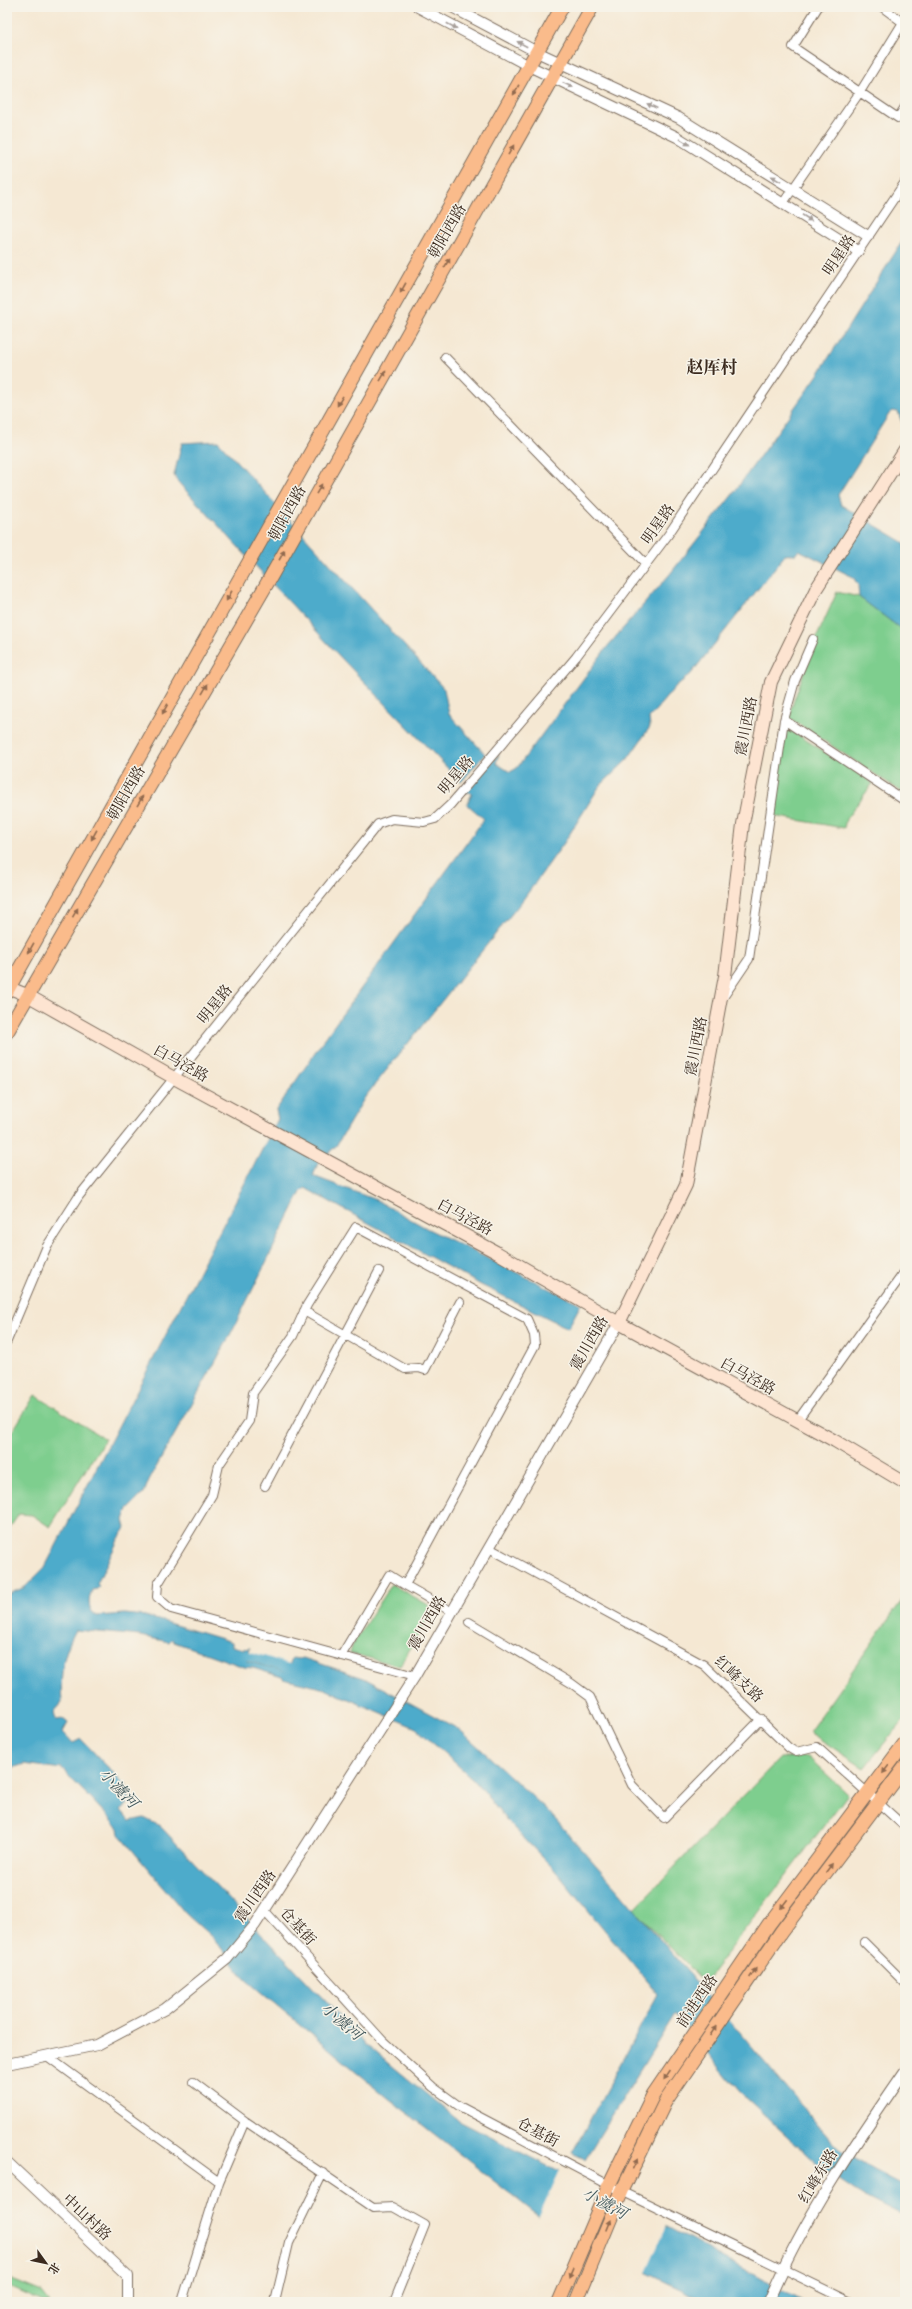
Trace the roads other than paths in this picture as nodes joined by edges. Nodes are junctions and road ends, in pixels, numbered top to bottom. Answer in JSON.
{"nodes":[{"id":1,"x":418,"y":7,"type":"edge"},
{"id":2,"x":452,"y":7,"type":"edge"},
{"id":3,"x":562,"y":7,"type":"edge"},
{"id":4,"x":592,"y":7,"type":"edge"},
{"id":5,"x":818,"y":7,"type":"edge"},
{"id":6,"x":882,"y":7,"type":"edge"},
{"id":7,"x":904,"y":22,"type":"edge"},
{"id":8,"x":537,"y":52,"type":"junction"},
{"id":9,"x":560,"y":63,"type":"junction"},
{"id":10,"x":529,"y":66,"type":"junction"},
{"id":11,"x":552,"y":78,"type":"junction"},
{"id":12,"x":860,"y":92,"type":"junction"},
{"id":13,"x":905,"y":107,"type":"edge"},
{"id":14,"x":905,"y":182,"type":"edge"},
{"id":15,"x":793,"y":189,"type":"junction"},
{"id":16,"x":783,"y":203,"type":"junction"},
{"id":17,"x":868,"y":236,"type":"junction"},
{"id":18,"x":858,"y":251,"type":"junction"},
{"id":19,"x":445,"y":357,"type":"dead end"},
{"id":20,"x":905,"y":450,"type":"edge"},
{"id":21,"x":646,"y":564,"type":"junction"},
{"id":22,"x":813,"y":639,"type":"dead end"},
{"id":23,"x":784,"y":720,"type":"junction"},
{"id":24,"x":905,"y":801,"type":"edge"},
{"id":25,"x":8,"y":989,"type":"edge"},
{"id":26,"x":27,"y":996,"type":"junction"},
{"id":27,"x":721,"y":1001,"type":"junction"},
{"id":28,"x":7,"y":1032,"type":"edge"},
{"id":29,"x":174,"y":1078,"type":"junction"},
{"id":30,"x":379,"y":1271,"type":"dead end"},
{"id":31,"x":905,"y":1271,"type":"edge"},
{"id":32,"x":460,"y":1302,"type":"dead end"},
{"id":33,"x":304,"y":1311,"type":"junction"},
{"id":34,"x":619,"y":1323,"type":"junction"},
{"id":35,"x":345,"y":1335,"type":"junction"},
{"id":36,"x":7,"y":1341,"type":"edge"},
{"id":37,"x":797,"y":1421,"type":"junction"},
{"id":38,"x":905,"y":1483,"type":"edge"},
{"id":39,"x":265,"y":1486,"type":"dead end"},
{"id":40,"x":489,"y":1548,"type":"junction"},
{"id":41,"x":405,"y":1585,"type":"junction"},
{"id":42,"x":452,"y":1612,"type":"junction"},
{"id":43,"x":469,"y":1622,"type":"dead end"},
{"id":44,"x":341,"y":1656,"type":"junction"},
{"id":45,"x":415,"y":1676,"type":"junction"},
{"id":46,"x":761,"y":1719,"type":"junction"},
{"id":47,"x":905,"y":1743,"type":"edge"},
{"id":48,"x":905,"y":1767,"type":"edge"},
{"id":49,"x":867,"y":1794,"type":"junction"},
{"id":50,"x":878,"y":1803,"type":"junction"},
{"id":51,"x":905,"y":1827,"type":"edge"},
{"id":52,"x":265,"y":1911,"type":"junction"},
{"id":53,"x":864,"y":1942,"type":"dead end"},
{"id":54,"x":905,"y":1983,"type":"edge"},
{"id":55,"x":47,"y":2056,"type":"junction"},
{"id":56,"x":7,"y":2064,"type":"edge"},
{"id":57,"x":905,"y":2071,"type":"edge"},
{"id":58,"x":193,"y":2082,"type":"dead end"},
{"id":59,"x":245,"y":2121,"type":"junction"},
{"id":60,"x":7,"y":2162,"type":"edge"},
{"id":61,"x":323,"y":2173,"type":"junction"},
{"id":62,"x":219,"y":2182,"type":"junction"},
{"id":63,"x":608,"y":2189,"type":"junction"},
{"id":64,"x":620,"y":2195,"type":"junction"},
{"id":65,"x":782,"y":2270,"type":"junction"},
{"id":66,"x":128,"y":2302,"type":"edge"},
{"id":67,"x":182,"y":2302,"type":"edge"},
{"id":68,"x":275,"y":2302,"type":"edge"},
{"id":69,"x":394,"y":2302,"type":"edge"},
{"id":70,"x":559,"y":2302,"type":"edge"},
{"id":71,"x":576,"y":2302,"type":"edge"},
{"id":72,"x":768,"y":2302,"type":"edge"},
{"id":73,"x":851,"y":2302,"type":"edge"}],
"edges":[{"from":1,"to":10,"type":"street","one_way":true},
{"from":8,"to":2,"type":"street","one_way":true},
{"from":3,"to":8,"type":"main road","name":"朝阳西路"},
{"from":4,"to":9,"type":"main road","name":"朝阳西路"},
{"from":5,"to":12,"type":"street"},
{"from":6,"to":7,"type":"street"},
{"from":7,"to":12,"type":"street"},
{"from":8,"to":9,"type":"street"},
{"from":8,"to":10,"type":"main road","name":"朝阳西路"},
{"from":9,"to":11,"type":"main road","name":"朝阳西路"},
{"from":15,"to":9,"type":"street","one_way":true},
{"from":10,"to":11,"type":"street"},
{"from":10,"to":25,"type":"main road","name":"朝阳西路","one_way":true},
{"from":11,"to":16,"type":"street","one_way":true},
{"from":26,"to":11,"type":"main road","name":"朝阳西路","one_way":true},
{"from":12,"to":13,"type":"street"},
{"from":12,"to":15,"type":"street"},
{"from":14,"to":17,"type":"street","name":"明星路"},
{"from":15,"to":16,"type":"street"},
{"from":15,"to":17,"type":"street"},
{"from":16,"to":18,"type":"street","one_way":true},
{"from":17,"to":18,"type":"street","name":"明星路"},
{"from":18,"to":21,"type":"street","name":"明星路"},
{"from":19,"to":21,"type":"street"},
{"from":20,"to":27,"type":"main road","name":"震川西路"},
{"from":21,"to":29,"type":"street","name":"明星路"},
{"from":22,"to":23,"type":"street"},
{"from":23,"to":24,"type":"street"},
{"from":23,"to":27,"type":"street"},
{"from":25,"to":26,"type":"main road","name":"白马泾路"},
{"from":26,"to":28,"type":"main road","name":"朝阳西路"},
{"from":26,"to":29,"type":"main road","name":"白马泾路"},
{"from":27,"to":34,"type":"main road","name":"震川西路"},
{"from":29,"to":34,"type":"main road","name":"白马泾路"},
{"from":29,"to":36,"type":"street","name":"明星路"},
{"from":30,"to":35,"type":"street"},
{"from":31,"to":37,"type":"street"},
{"from":32,"to":35,"type":"street"},
{"from":33,"to":35,"type":"street"},
{"from":33,"to":41,"type":"street"},
{"from":33,"to":44,"type":"street"},
{"from":34,"to":37,"type":"main road","name":"白马泾路"},
{"from":34,"to":40,"type":"street","name":"震川西路"},
{"from":35,"to":39,"type":"street"},
{"from":37,"to":38,"type":"main road","name":"白马泾路"},
{"from":40,"to":42,"type":"street","name":"震川西路"},
{"from":40,"to":46,"type":"street","name":"红峰支路"},
{"from":41,"to":42,"type":"street"},
{"from":41,"to":44,"type":"street"},
{"from":42,"to":45,"type":"street","name":"震川西路"},
{"from":43,"to":46,"type":"street"},
{"from":44,"to":45,"type":"street"},
{"from":45,"to":52,"type":"street","name":"震川西路"},
{"from":46,"to":49,"type":"street","name":"红峰支路"},
{"from":47,"to":49,"type":"main road","name":"前进西路","one_way":true},
{"from":48,"to":50,"type":"main road","name":"前进西路"},
{"from":49,"to":50,"type":"street","name":"红峰支路"},
{"from":49,"to":63,"type":"main road","name":"前进西路","one_way":true},
{"from":50,"to":51,"type":"street","name":"红峰支路"},
{"from":64,"to":50,"type":"main road","name":"前进西路","one_way":true},
{"from":52,"to":55,"type":"street","name":"震川西路"},
{"from":52,"to":63,"type":"street","name":"仓基街"},
{"from":53,"to":54,"type":"street"},
{"from":55,"to":56,"type":"street","name":"震川西路"},
{"from":55,"to":62,"type":"street"},
{"from":57,"to":65,"type":"street","name":"红峰东路"},
{"from":58,"to":59,"type":"street"},
{"from":59,"to":61,"type":"street"},
{"from":59,"to":62,"type":"street"},
{"from":60,"to":66,"type":"street","name":"中山村路"},
{"from":61,"to":68,"type":"street"},
{"from":61,"to":69,"type":"street"},
{"from":62,"to":67,"type":"street"},
{"from":63,"to":64,"type":"street","name":"仓基街"},
{"from":63,"to":70,"type":"main road","name":"前进西路","one_way":true},
{"from":64,"to":65,"type":"street","name":"仓基街"},
{"from":71,"to":64,"type":"main road","name":"前进西路","one_way":true},
{"from":65,"to":72,"type":"street","name":"红峰东路"},
{"from":65,"to":73,"type":"street","name":"仓基街"}]}
